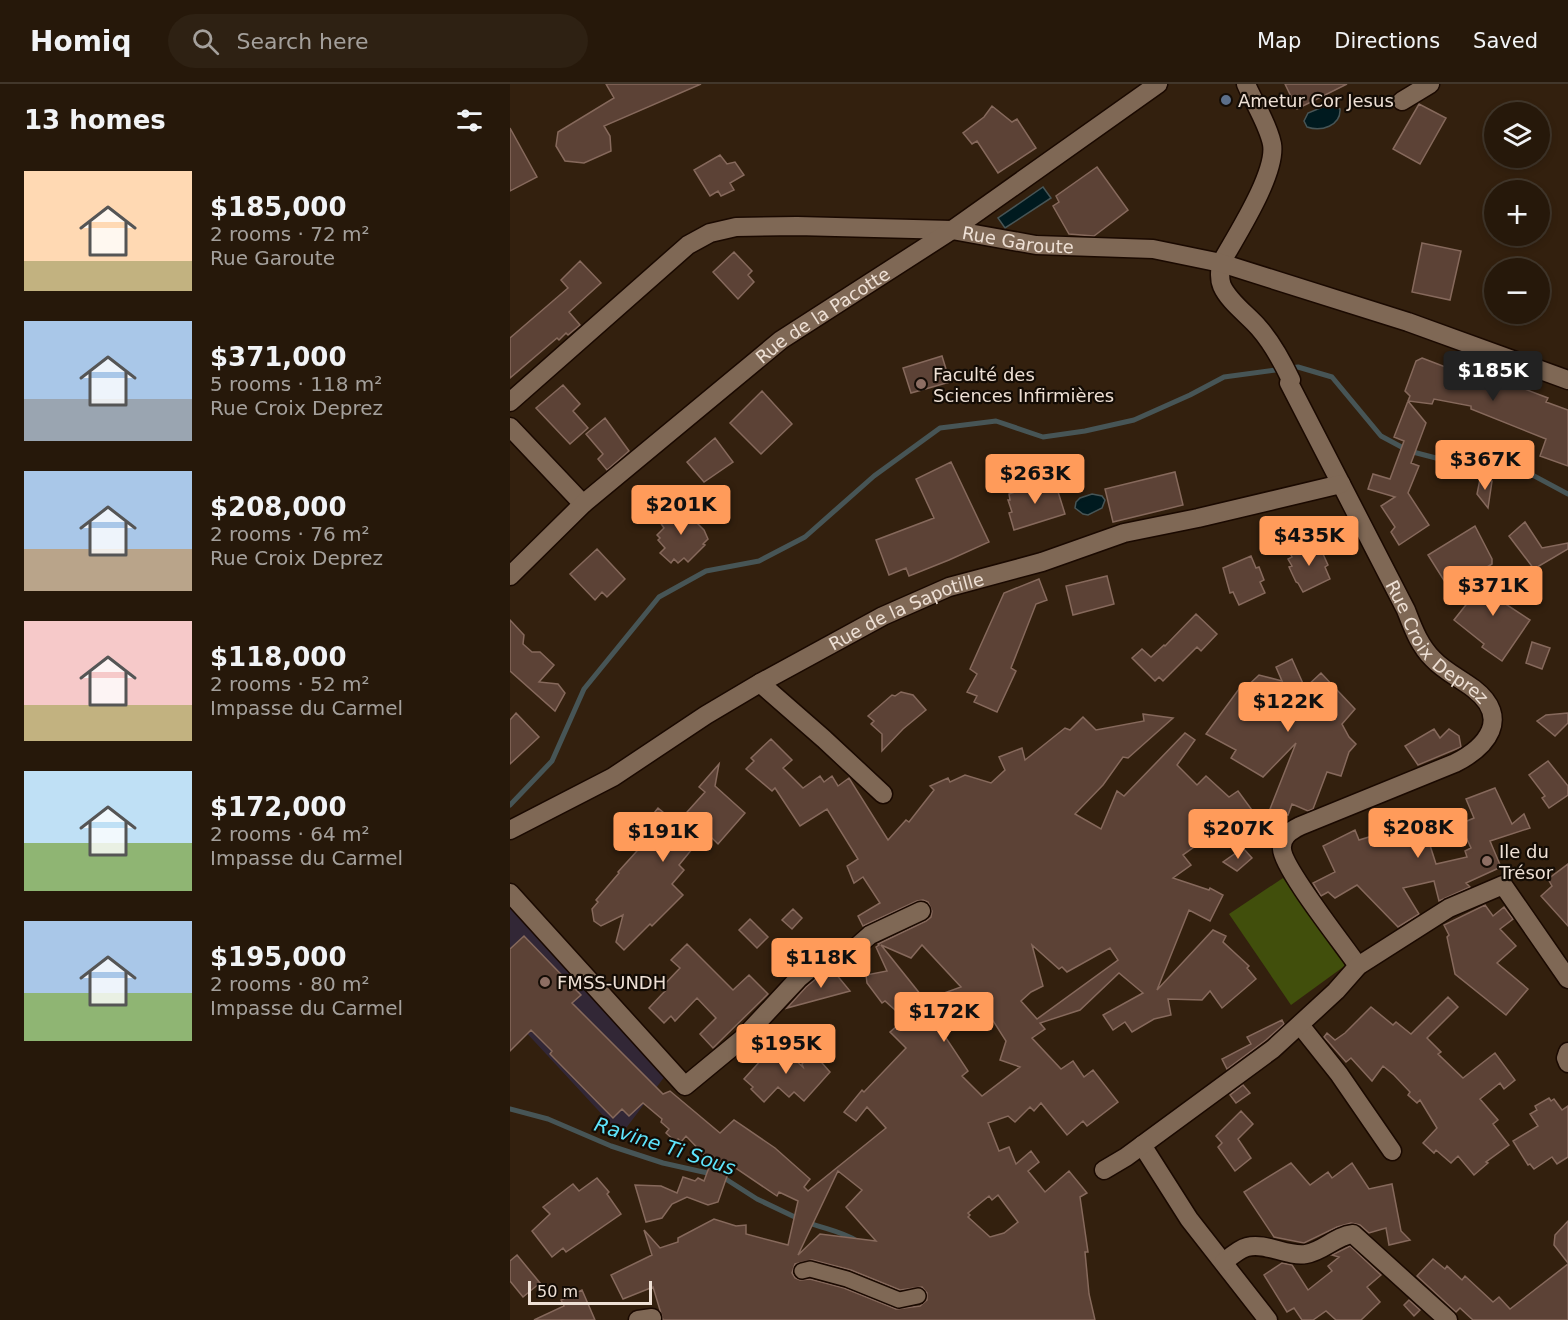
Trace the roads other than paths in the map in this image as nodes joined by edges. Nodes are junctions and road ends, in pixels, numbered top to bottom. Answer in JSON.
{"nodes":[{"id":1,"x":1158,"y":84,"type":"edge"},
{"id":2,"x":1246,"y":84,"type":"edge"},
{"id":3,"x":1430,"y":84,"type":"edge"},
{"id":4,"x":1402,"y":101,"type":"dead end"},
{"id":5,"x":952,"y":230,"type":"junction"},
{"id":6,"x":1221,"y":263,"type":"junction"},
{"id":7,"x":1568,"y":380,"type":"edge"},
{"id":8,"x":510,"y":402,"type":"edge"},
{"id":9,"x":510,"y":427,"type":"edge"},
{"id":10,"x":1341,"y":483,"type":"junction"},
{"id":11,"x":583,"y":504,"type":"junction"},
{"id":12,"x":510,"y":576,"type":"edge"},
{"id":13,"x":760,"y":683,"type":"junction"},
{"id":14,"x":883,"y":794,"type":"dead end"},
{"id":15,"x":510,"y":831,"type":"edge"},
{"id":16,"x":510,"y":892,"type":"edge"},
{"id":17,"x":921,"y":911,"type":"dead end"},
{"id":18,"x":1358,"y":966,"type":"junction"},
{"id":19,"x":1568,"y":979,"type":"edge"},
{"id":20,"x":1300,"y":1025,"type":"junction"},
{"id":21,"x":1568,"y":1052,"type":"edge"},
{"id":22,"x":1568,"y":1063,"type":"edge"},
{"id":23,"x":1142,"y":1145,"type":"junction"},
{"id":24,"x":1392,"y":1151,"type":"dead end"},
{"id":25,"x":1104,"y":1170,"type":"dead end"},
{"id":26,"x":1224,"y":1262,"type":"junction"},
{"id":27,"x":802,"y":1271,"type":"dead end"},
{"id":28,"x":918,"y":1296,"type":"dead end"},
{"id":29,"x":1268,"y":1320,"type":"edge"},
{"id":30,"x":1448,"y":1320,"type":"edge"}],
"edges":[{"from":1,"to":5,"type":"street","name":"Rue de la Pacotte"},
{"from":2,"to":6,"type":"street"},
{"from":3,"to":4,"type":"street"},
{"from":5,"to":6,"type":"street","name":"Rue Garoute"},
{"from":5,"to":8,"type":"street","name":"Rue Garoute"},
{"from":5,"to":11,"type":"street","name":"Rue de la Pacotte"},
{"from":6,"to":7,"type":"street","name":"Rue Garoute"},
{"from":6,"to":10,"type":"street","name":"Rue Croix Deprez"},
{"from":9,"to":11,"type":"street"},
{"from":10,"to":13,"type":"street","name":"Rue de la Sapotille"},
{"from":10,"to":18,"type":"street","name":"Rue Croix Deprez"},
{"from":11,"to":12,"type":"street","name":"Rue de la Pacotte"},
{"from":13,"to":14,"type":"street"},
{"from":13,"to":15,"type":"street","name":"Rue de la Sapotille"},
{"from":16,"to":17,"type":"street"},
{"from":18,"to":19,"type":"street"},
{"from":18,"to":20,"type":"street"},
{"from":20,"to":23,"type":"street"},
{"from":20,"to":24,"type":"street"},
{"from":21,"to":22,"type":"street"},
{"from":23,"to":25,"type":"street"},
{"from":23,"to":26,"type":"street"},
{"from":26,"to":29,"type":"street"},
{"from":26,"to":30,"type":"street"},
{"from":27,"to":28,"type":"street"}]}
